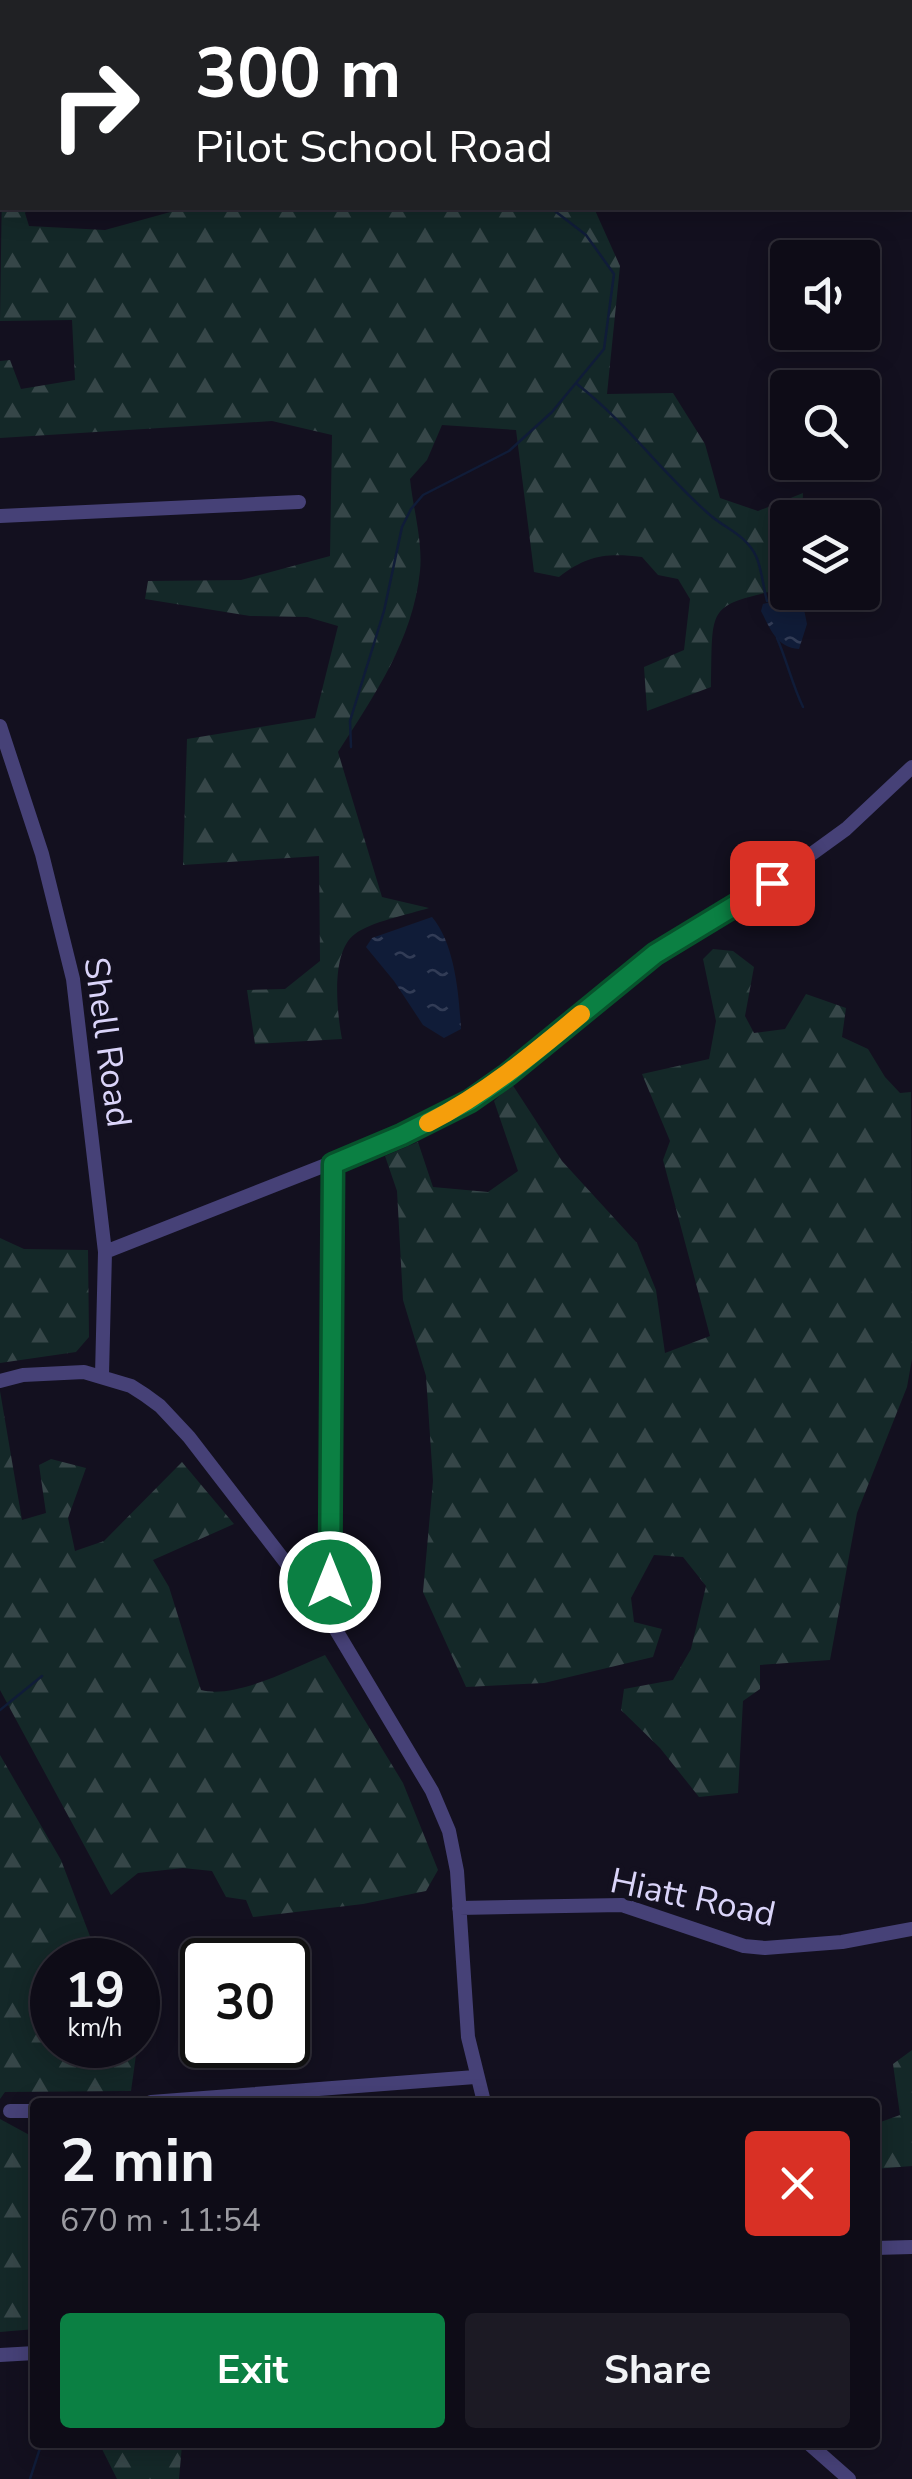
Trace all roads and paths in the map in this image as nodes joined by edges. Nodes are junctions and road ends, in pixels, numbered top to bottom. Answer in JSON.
{"nodes":[{"id":1,"x":299,"y":502,"type":"dead end"},
{"id":2,"x":0,"y":516,"type":"edge"},
{"id":3,"x":0,"y":726,"type":"edge"},
{"id":4,"x":912,"y":767,"type":"edge"},
{"id":5,"x":333,"y":1164,"type":"junction"},
{"id":6,"x":105,"y":1252,"type":"junction"},
{"id":7,"x":102,"y":1375,"type":"junction"},
{"id":8,"x":0,"y":1382,"type":"edge"},
{"id":9,"x":330,"y":1620,"type":"junction"},
{"id":10,"x":459,"y":1908,"type":"junction"},
{"id":11,"x":912,"y":1929,"type":"edge"},
{"id":12,"x":475,"y":2077,"type":"junction"},
{"id":13,"x":203,"y":2098,"type":"edge"},
{"id":14,"x":483,"y":2098,"type":"edge"},
{"id":15,"x":10,"y":2111,"type":"dead end"},
{"id":16,"x":30,"y":2111,"type":"edge"},
{"id":17,"x":912,"y":2247,"type":"edge"},
{"id":18,"x":880,"y":2248,"type":"edge"},
{"id":19,"x":30,"y":2353,"type":"edge"},
{"id":20,"x":0,"y":2355,"type":"edge"},
{"id":21,"x":814,"y":2448,"type":"edge"},
{"id":22,"x":848,"y":2479,"type":"edge"}],
"edges":[{"from":1,"to":2,"type":"street"},
{"from":3,"to":6,"type":"street","name":"Shell Road"},
{"from":4,"to":5,"type":"street"},
{"from":5,"to":6,"type":"street"},
{"from":5,"to":9,"type":"street"},
{"from":6,"to":7,"type":"street","name":"Shell Road"},
{"from":7,"to":8,"type":"street"},
{"from":7,"to":9,"type":"street"},
{"from":9,"to":10,"type":"street"},
{"from":10,"to":11,"type":"street","name":"Hiatt Road"},
{"from":10,"to":12,"type":"street"},
{"from":12,"to":13,"type":"street"},
{"from":12,"to":14,"type":"street"},
{"from":15,"to":16,"type":"street"},
{"from":17,"to":18,"type":"street"},
{"from":19,"to":20,"type":"street"},
{"from":21,"to":22,"type":"street"}]}
